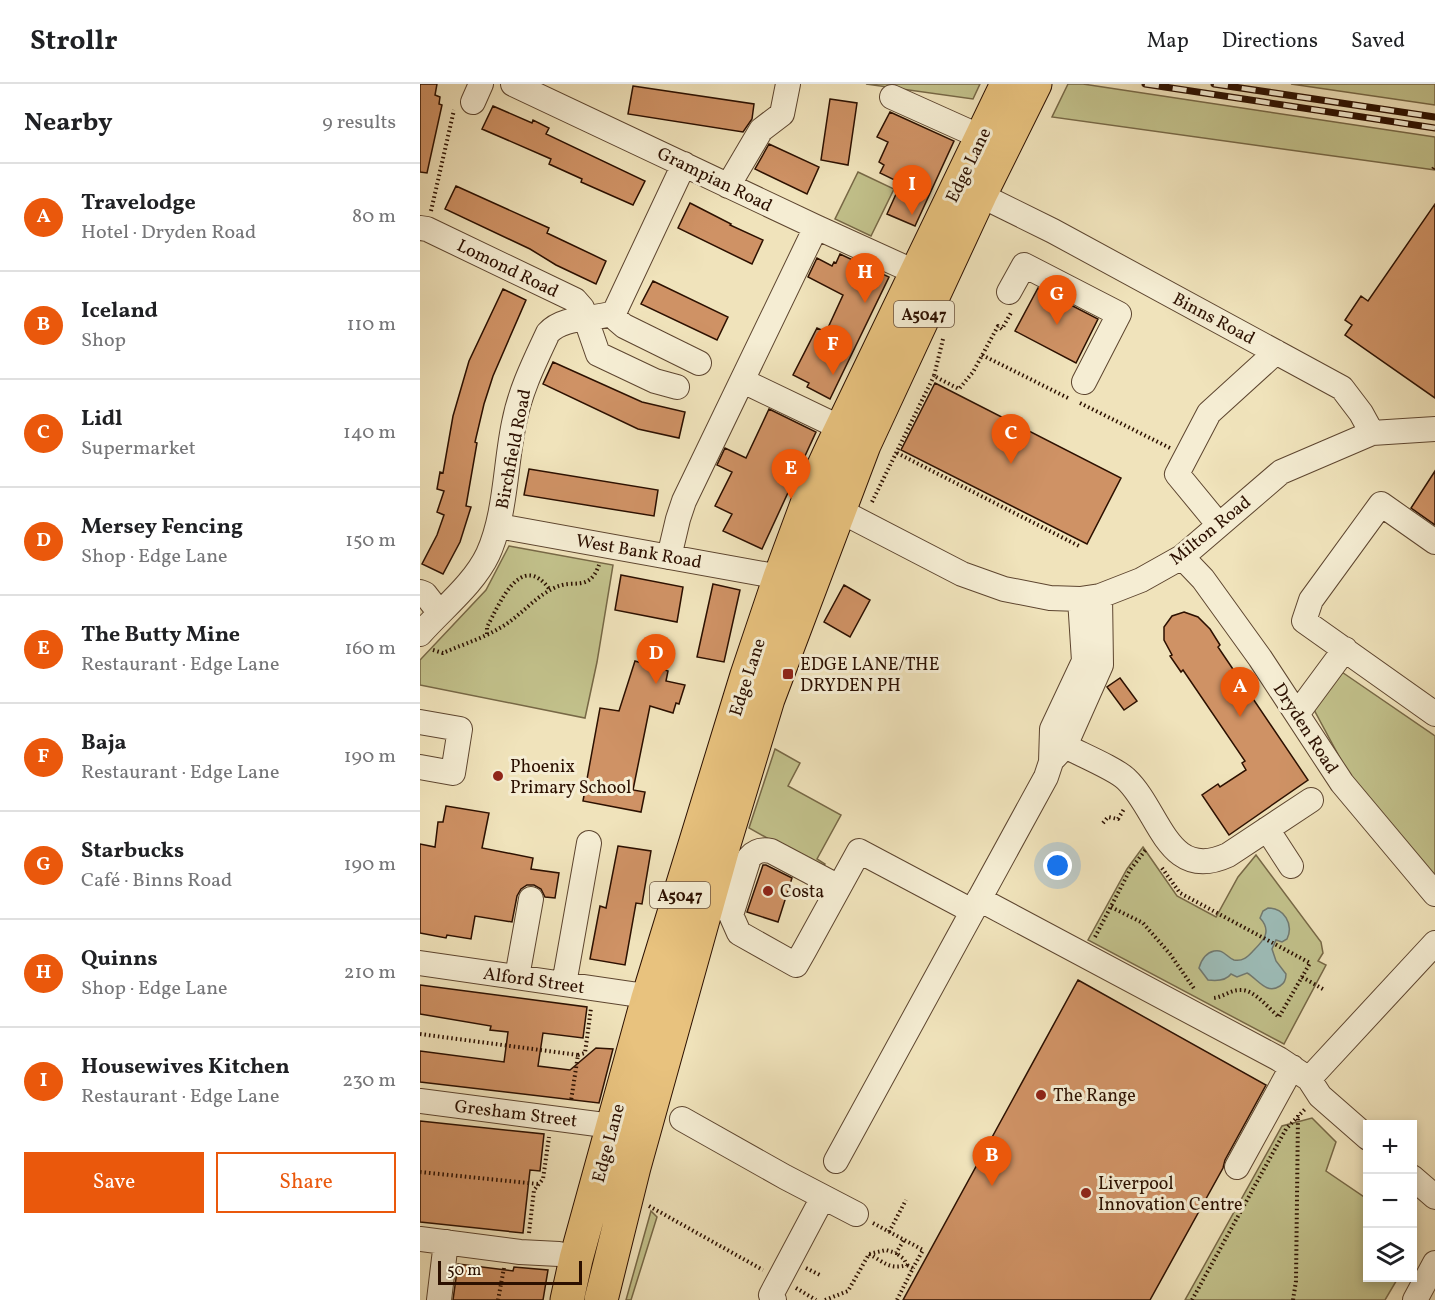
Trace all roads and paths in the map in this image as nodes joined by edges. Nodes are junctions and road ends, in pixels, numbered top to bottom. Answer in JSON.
{"nodes":[{"id":1,"x":513,"y":84,"type":"edge"},
{"id":2,"x":788,"y":84,"type":"edge"},
{"id":3,"x":1035,"y":84,"type":"edge"},
{"id":4,"x":469,"y":97,"type":"edge"},
{"id":5,"x":892,"y":97,"type":"dead end"},
{"id":6,"x":999,"y":114,"type":"edge"},
{"id":7,"x":684,"y":164,"type":"junction"},
{"id":8,"x":728,"y":186,"type":"junction"},
{"id":9,"x":980,"y":195,"type":"junction"},
{"id":10,"x":816,"y":227,"type":"junction"},
{"id":11,"x":424,"y":228,"type":"edge"},
{"id":12,"x":917,"y":273,"type":"junction"},
{"id":13,"x":1011,"y":301,"type":"joint"},
{"id":14,"x":614,"y":313,"type":"junction"},
{"id":15,"x":585,"y":319,"type":"junction"},
{"id":16,"x":944,"y":334,"type":"dead end"},
{"id":17,"x":1276,"y":351,"type":"junction"},
{"id":18,"x":982,"y":355,"type":"junction"},
{"id":19,"x":699,"y":363,"type":"dead end"},
{"id":20,"x":934,"y":376,"type":"junction"},
{"id":21,"x":742,"y":381,"type":"junction"},
{"id":22,"x":1084,"y":382,"type":"dead end"},
{"id":23,"x":677,"y":387,"type":"dead end"},
{"id":24,"x":842,"y":428,"type":"junction"},
{"id":25,"x":1435,"y":429,"type":"edge"},
{"id":26,"x":1372,"y":434,"type":"junction"},
{"id":27,"x":897,"y":453,"type":"junction"},
{"id":28,"x":1186,"y":456,"type":"junction"},
{"id":29,"x":837,"y":509,"type":"junction"},
{"id":30,"x":1219,"y":525,"type":"junction"},
{"id":31,"x":498,"y":526,"type":"junction"},
{"id":32,"x":1435,"y":542,"type":"edge"},
{"id":33,"x":1081,"y":547,"type":"dead end"},
{"id":34,"x":669,"y":557,"type":"junction"},
{"id":35,"x":1182,"y":557,"type":"junction"},
{"id":36,"x":600,"y":562,"type":"dead end"},
{"id":37,"x":780,"y":578,"type":"junction"},
{"id":38,"x":550,"y":590,"type":"junction"},
{"id":39,"x":420,"y":592,"type":"edge"},
{"id":40,"x":1090,"y":598,"type":"junction"},
{"id":41,"x":439,"y":612,"type":"junction"},
{"id":42,"x":487,"y":634,"type":"junction"},
{"id":43,"x":425,"y":641,"type":"edge"},
{"id":44,"x":1344,"y":650,"type":"junction"},
{"id":45,"x":1297,"y":714,"type":"junction"},
{"id":46,"x":1435,"y":714,"type":"edge"},
{"id":47,"x":420,"y":722,"type":"edge"},
{"id":48,"x":1058,"y":754,"type":"junction"},
{"id":49,"x":420,"y":767,"type":"edge"},
{"id":50,"x":1134,"y":789,"type":"junction"},
{"id":51,"x":1311,"y":800,"type":"dead end"},
{"id":52,"x":1103,"y":823,"type":"dead end"},
{"id":53,"x":1267,"y":830,"type":"junction"},
{"id":54,"x":589,"y":843,"type":"dead end"},
{"id":55,"x":1153,"y":855,"type":"dead end"},
{"id":56,"x":1158,"y":863,"type":"dead end"},
{"id":57,"x":1291,"y":866,"type":"dead end"},
{"id":58,"x":839,"y":887,"type":"junction"},
{"id":59,"x":1435,"y":894,"type":"edge"},
{"id":60,"x":531,"y":899,"type":"dead end"},
{"id":61,"x":976,"y":905,"type":"junction"},
{"id":62,"x":1111,"y":906,"type":"junction"},
{"id":63,"x":1435,"y":943,"type":"edge"},
{"id":64,"x":1085,"y":957,"type":"junction"},
{"id":65,"x":420,"y":963,"type":"edge"},
{"id":66,"x":517,"y":977,"type":"junction"},
{"id":67,"x":1302,"y":977,"type":"junction"},
{"id":68,"x":578,"y":986,"type":"junction"},
{"id":69,"x":1323,"y":989,"type":"dead end"},
{"id":70,"x":648,"y":998,"type":"junction"},
{"id":71,"x":420,"y":1034,"type":"edge"},
{"id":72,"x":578,"y":1054,"type":"junction"},
{"id":73,"x":1307,"y":1081,"type":"junction"},
{"id":74,"x":420,"y":1101,"type":"edge"},
{"id":75,"x":1298,"y":1115,"type":"junction"},
{"id":76,"x":560,"y":1118,"type":"junction"},
{"id":77,"x":682,"y":1119,"type":"dead end"},
{"id":78,"x":612,"y":1126,"type":"junction"},
{"id":79,"x":1363,"y":1133,"type":"edge"},
{"id":80,"x":836,"y":1161,"type":"dead end"},
{"id":81,"x":1238,"y":1167,"type":"dead end"},
{"id":82,"x":420,"y":1172,"type":"edge"},
{"id":83,"x":1417,"y":1181,"type":"edge"},
{"id":84,"x":538,"y":1184,"type":"junction"},
{"id":85,"x":628,"y":1194,"type":"junction"},
{"id":86,"x":823,"y":1197,"type":"junction"},
{"id":87,"x":1435,"y":1197,"type":"edge"},
{"id":88,"x":906,"y":1200,"type":"dead end"},
{"id":89,"x":856,"y":1214,"type":"joint"},
{"id":90,"x":889,"y":1232,"type":"junction"},
{"id":91,"x":420,"y":1239,"type":"edge"},
{"id":92,"x":904,"y":1240,"type":"junction"},
{"id":93,"x":446,"y":1242,"type":"junction"},
{"id":94,"x":517,"y":1251,"type":"junction"},
{"id":95,"x":896,"y":1253,"type":"junction"},
{"id":96,"x":869,"y":1254,"type":"junction"},
{"id":97,"x":576,"y":1259,"type":"junction"},
{"id":98,"x":1435,"y":1263,"type":"edge"},
{"id":99,"x":907,"y":1265,"type":"junction"},
{"id":100,"x":913,"y":1268,"type":"junction"},
{"id":101,"x":776,"y":1289,"type":"edge"},
{"id":102,"x":1424,"y":1294,"type":"edge"},
{"id":103,"x":439,"y":1300,"type":"edge"},
{"id":104,"x":498,"y":1300,"type":"edge"},
{"id":105,"x":567,"y":1300,"type":"edge"},
{"id":106,"x":601,"y":1300,"type":"edge"},
{"id":107,"x":816,"y":1300,"type":"edge"},
{"id":108,"x":825,"y":1300,"type":"edge"},
{"id":109,"x":897,"y":1300,"type":"edge"},
{"id":110,"x":1192,"y":1300,"type":"edge"},
{"id":111,"x":1293,"y":1300,"type":"edge"}],
"edges":[{"from":1,"to":7,"type":"street","name":"Grampian Road"},
{"from":2,"to":8,"type":"street"},
{"from":3,"to":6,"type":"highway","name":"Edge Lane","number":"A5047"},
{"from":4,"to":11,"type":"path"},
{"from":5,"to":6,"type":"street"},
{"from":6,"to":9,"type":"highway","name":"Edge Lane","number":"A5047"},
{"from":6,"to":12,"type":"highway","name":"Edge Lane","number":"A5047"},
{"from":7,"to":8,"type":"street","name":"Grampian Road"},
{"from":7,"to":14,"type":"street"},
{"from":8,"to":10,"type":"street","name":"Grampian Road"},
{"from":9,"to":17,"type":"street","name":"Binns Road"},
{"from":9,"to":29,"type":"highway","name":"Edge Lane","number":"A5047"},
{"from":10,"to":12,"type":"street","name":"Grampian Road"},
{"from":10,"to":21,"type":"street"},
{"from":11,"to":15,"type":"street","name":"Lomond Road"},
{"from":12,"to":24,"type":"highway","name":"Edge Lane","number":"A5047"},
{"from":13,"to":18,"type":"path"},
{"from":13,"to":22,"type":"street"},
{"from":14,"to":15,"type":"street","name":"Birchfield Road"},
{"from":14,"to":19,"type":"street"},
{"from":15,"to":23,"type":"street","name":"Lomond Road"},
{"from":15,"to":31,"type":"street","name":"Birchfield Road"},
{"from":16,"to":20,"type":"path"},
{"from":17,"to":26,"type":"street","name":"Binns Road"},
{"from":17,"to":28,"type":"street"},
{"from":18,"to":20,"type":"path"},
{"from":18,"to":28,"type":"path"},
{"from":20,"to":27,"type":"path"},
{"from":21,"to":24,"type":"street"},
{"from":21,"to":34,"type":"street"},
{"from":24,"to":29,"type":"highway","name":"Edge Lane","number":"A5047"},
{"from":25,"to":26,"type":"street"},
{"from":26,"to":30,"type":"street","name":"Milton Road"},
{"from":27,"to":29,"type":"path"},
{"from":27,"to":33,"type":"path"},
{"from":28,"to":30,"type":"street"},
{"from":29,"to":37,"type":"highway","name":"Edge Lane","number":"A5047"},
{"from":29,"to":40,"type":"street","name":"Milton Road"},
{"from":29,"to":85,"type":"highway","name":"Edge Lane","number":"A5047"},
{"from":30,"to":35,"type":"street","name":"Milton Road"},
{"from":31,"to":34,"type":"street","name":"West Bank Road"},
{"from":31,"to":41,"type":"street","name":"Birchfield Road"},
{"from":32,"to":44,"type":"street"},
{"from":34,"to":37,"type":"street","name":"West Bank Road"},
{"from":35,"to":40,"type":"street","name":"Milton Road"},
{"from":35,"to":45,"type":"street","name":"Dryden Road"},
{"from":36,"to":38,"type":"path"},
{"from":37,"to":70,"type":"highway","name":"Edge Lane","number":"A5047"},
{"from":38,"to":42,"type":"path"},
{"from":38,"to":42,"type":"path"},
{"from":39,"to":41,"type":"street"},
{"from":40,"to":48,"type":"street"},
{"from":41,"to":43,"type":"street","name":"Birchfield Road"},
{"from":42,"to":43,"type":"path"},
{"from":44,"to":45,"type":"street"},
{"from":44,"to":46,"type":"street"},
{"from":45,"to":59,"type":"street","name":"Dryden Road"},
{"from":47,"to":49,"type":"street"},
{"from":48,"to":50,"type":"street"},
{"from":48,"to":61,"type":"street"},
{"from":50,"to":52,"type":"path"},
{"from":50,"to":53,"type":"street"},
{"from":51,"to":53,"type":"street"},
{"from":53,"to":57,"type":"street"},
{"from":54,"to":68,"type":"street"},
{"from":55,"to":62,"type":"path"},
{"from":56,"to":67,"type":"path"},
{"from":58,"to":58,"type":"street"},
{"from":58,"to":61,"type":"street"},
{"from":60,"to":66,"type":"street"},
{"from":61,"to":64,"type":"street"},
{"from":61,"to":80,"type":"street"},
{"from":62,"to":64,"type":"path"},
{"from":62,"to":67,"type":"path"},
{"from":63,"to":73,"type":"street"},
{"from":64,"to":73,"type":"street"},
{"from":65,"to":66,"type":"street","name":"Alford Street"},
{"from":66,"to":68,"type":"street","name":"Alford Street"},
{"from":67,"to":69,"type":"path"},
{"from":68,"to":70,"type":"street","name":"Alford Street"},
{"from":68,"to":72,"type":"path"},
{"from":70,"to":78,"type":"highway","name":"Edge Lane","number":"A5047"},
{"from":71,"to":72,"type":"path"},
{"from":72,"to":76,"type":"path"},
{"from":73,"to":75,"type":"path"},
{"from":73,"to":79,"type":"street"},
{"from":73,"to":81,"type":"street"},
{"from":74,"to":76,"type":"street","name":"Gresham Street"},
{"from":75,"to":110,"type":"path"},
{"from":75,"to":111,"type":"path"},
{"from":76,"to":78,"type":"street","name":"Gresham Street"},
{"from":76,"to":84,"type":"path"},
{"from":77,"to":86,"type":"street"},
{"from":78,"to":97,"type":"highway","name":"Edge Lane","number":"A5047"},
{"from":82,"to":84,"type":"path"},
{"from":83,"to":87,"type":"street"},
{"from":84,"to":94,"type":"path"},
{"from":85,"to":101,"type":"path"},
{"from":85,"to":106,"type":"highway","name":"Edge Lane","number":"A5047"},
{"from":86,"to":89,"type":"street"},
{"from":86,"to":101,"type":"street"},
{"from":88,"to":90,"type":"path"},
{"from":89,"to":90,"type":"path"},
{"from":90,"to":92,"type":"path"},
{"from":91,"to":93,"type":"street"},
{"from":92,"to":95,"type":"path"},
{"from":92,"to":100,"type":"path"},
{"from":93,"to":94,"type":"street"},
{"from":93,"to":103,"type":"street"},
{"from":94,"to":97,"type":"street"},
{"from":94,"to":104,"type":"path"},
{"from":95,"to":96,"type":"path"},
{"from":95,"to":99,"type":"path"},
{"from":96,"to":99,"type":"path"},
{"from":96,"to":108,"type":"path"},
{"from":97,"to":105,"type":"highway","name":"Edge Lane","number":"A5047"},
{"from":98,"to":102,"type":"street"},
{"from":99,"to":100,"type":"path"},
{"from":100,"to":109,"type":"path"},
{"from":101,"to":107,"type":"path"}]}
